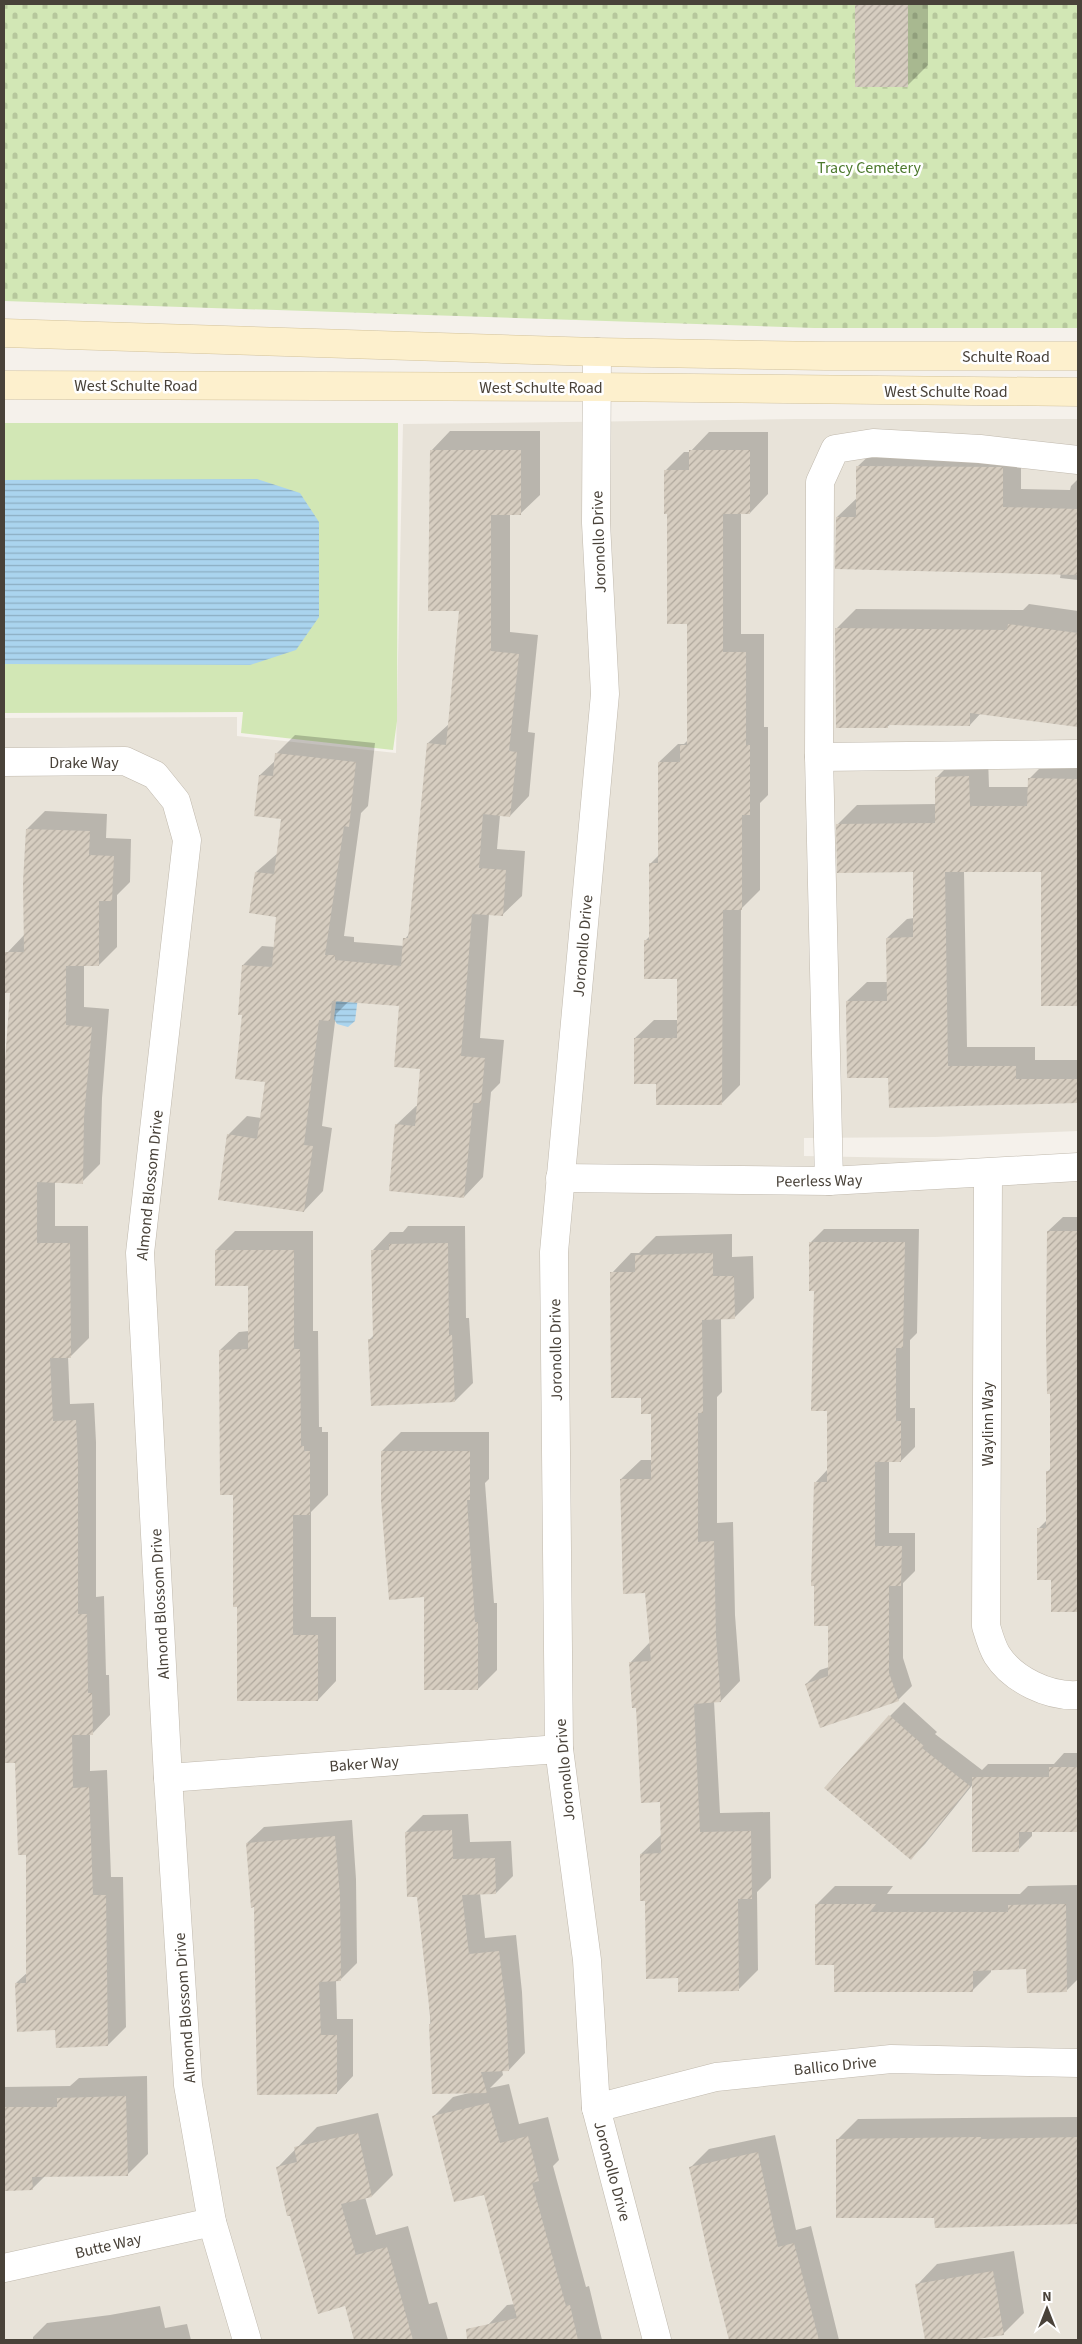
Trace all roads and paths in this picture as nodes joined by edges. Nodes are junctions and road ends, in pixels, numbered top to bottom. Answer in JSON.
{"nodes":[{"id":1,"x":4,"y":332,"type":"edge"},
{"id":2,"x":597,"y":352,"type":"junction"},
{"id":3,"x":1078,"y":356,"type":"edge"},
{"id":4,"x":4,"y":385,"type":"edge"},
{"id":5,"x":596,"y":387,"type":"junction"},
{"id":6,"x":1078,"y":392,"type":"edge"},
{"id":7,"x":1078,"y":460,"type":"edge"},
{"id":8,"x":1078,"y":754,"type":"edge"},
{"id":9,"x":819,"y":756,"type":"junction"},
{"id":10,"x":4,"y":762,"type":"edge"},
{"id":11,"x":184,"y":863,"type":"joint"},
{"id":12,"x":1078,"y":1167,"type":"edge"},
{"id":13,"x":988,"y":1174,"type":"junction"},
{"id":14,"x":560,"y":1178,"type":"junction"},
{"id":15,"x":829,"y":1181,"type":"junction"},
{"id":16,"x":1078,"y":1695,"type":"edge"},
{"id":17,"x":559,"y":1749,"type":"junction"},
{"id":18,"x":168,"y":1778,"type":"junction"},
{"id":19,"x":1078,"y":2063,"type":"edge"},
{"id":20,"x":596,"y":2108,"type":"junction"},
{"id":21,"x":212,"y":2222,"type":"junction"},
{"id":22,"x":4,"y":2268,"type":"edge"},
{"id":23,"x":246,"y":2340,"type":"edge"},
{"id":24,"x":657,"y":2340,"type":"edge"}],
"edges":[{"from":1,"to":2,"type":"main road"},
{"from":2,"to":3,"type":"main road","name":"Schulte Road"},
{"from":2,"to":5,"type":"street","name":"Joronollo Drive"},
{"from":4,"to":5,"type":"main road","name":"West Schulte Road"},
{"from":5,"to":6,"type":"main road","name":"West Schulte Road"},
{"from":5,"to":14,"type":"street","name":"Joronollo Drive"},
{"from":7,"to":9,"type":"street"},
{"from":8,"to":9,"type":"street"},
{"from":9,"to":15,"type":"street"},
{"from":10,"to":11,"type":"street","name":"Drake Way"},
{"from":11,"to":18,"type":"street","name":"Almond Blossom Drive"},
{"from":12,"to":13,"type":"street","name":"Peerless Way"},
{"from":13,"to":15,"type":"street","name":"Peerless Way"},
{"from":13,"to":16,"type":"street","name":"Waylinn Way"},
{"from":14,"to":15,"type":"street","name":"Peerless Way"},
{"from":14,"to":17,"type":"street","name":"Joronollo Drive"},
{"from":17,"to":18,"type":"street","name":"Baker Way"},
{"from":17,"to":20,"type":"street","name":"Joronollo Drive"},
{"from":18,"to":21,"type":"street","name":"Almond Blossom Drive"},
{"from":19,"to":20,"type":"street","name":"Ballico Drive"},
{"from":20,"to":24,"type":"street","name":"Joronollo Drive"},
{"from":21,"to":22,"type":"street","name":"Butte Way"},
{"from":21,"to":23,"type":"street","name":"Almond Blossom Drive"}]}
